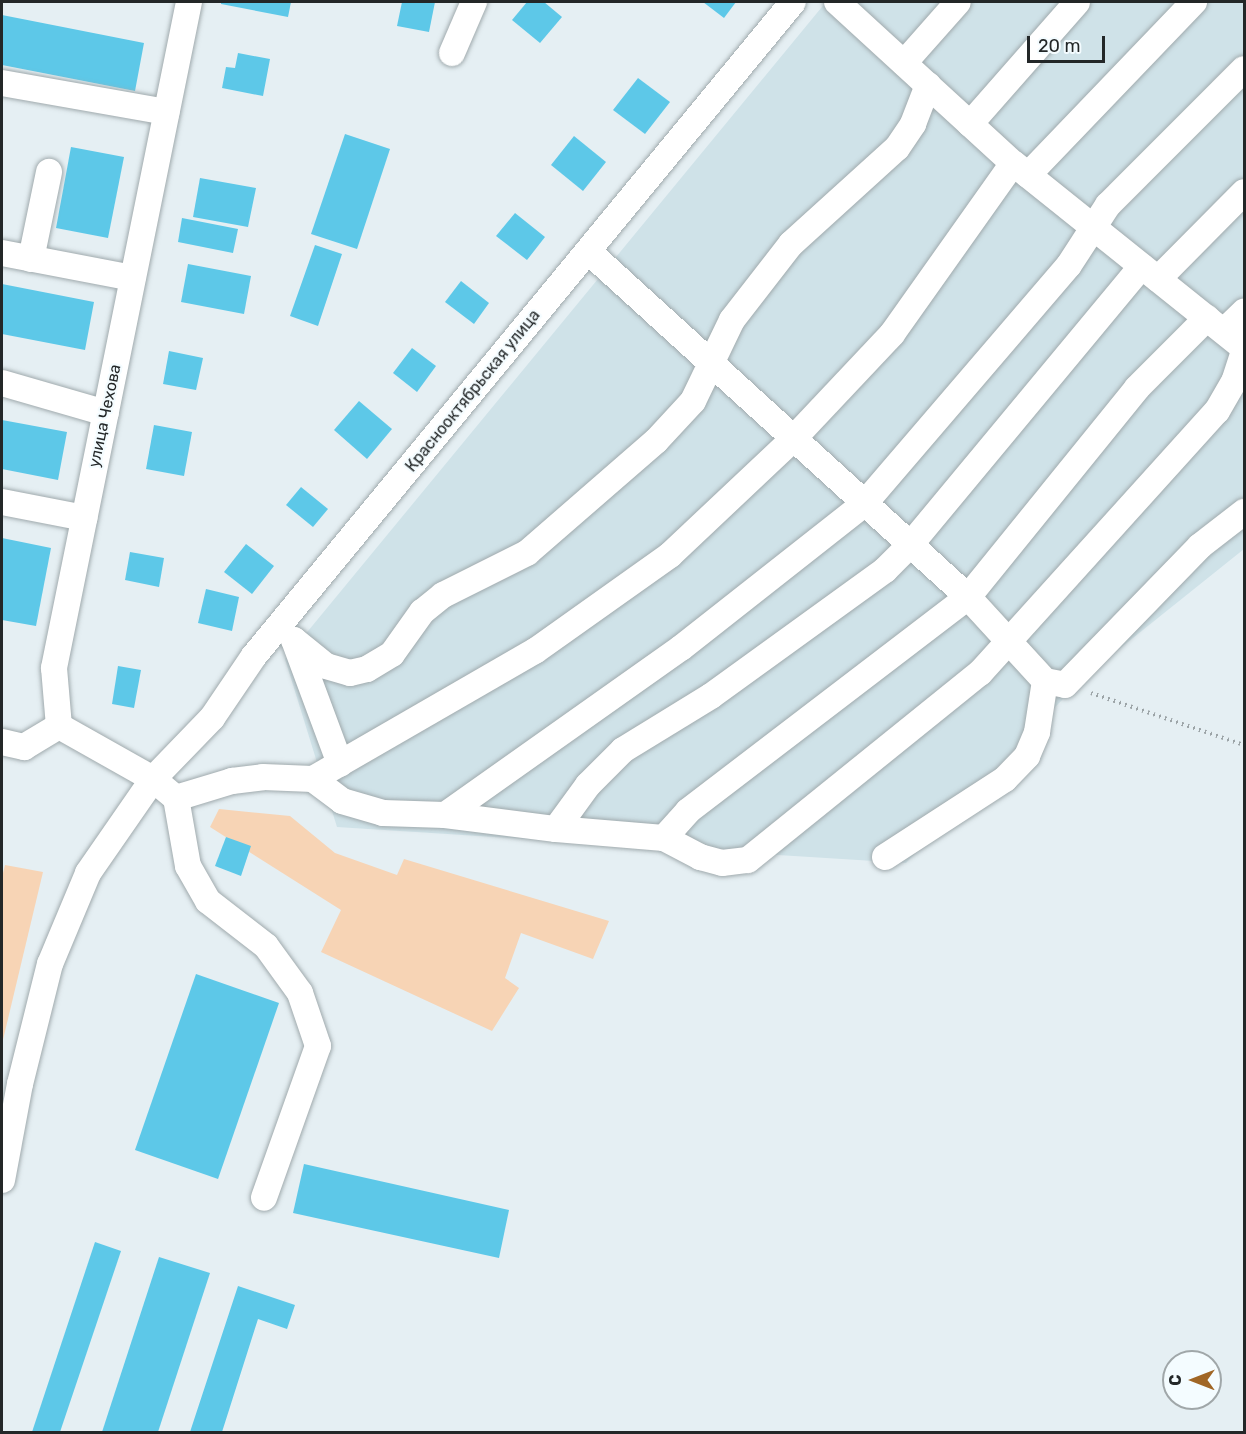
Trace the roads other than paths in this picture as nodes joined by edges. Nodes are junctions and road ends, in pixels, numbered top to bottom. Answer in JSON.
{"nodes":[{"id":1,"x":189,"y":2,"type":"edge"},
{"id":2,"x":474,"y":2,"type":"edge"},
{"id":3,"x":790,"y":2,"type":"edge"},
{"id":4,"x":837,"y":2,"type":"edge"},
{"id":5,"x":958,"y":2,"type":"edge"},
{"id":6,"x":1077,"y":2,"type":"edge"},
{"id":7,"x":1194,"y":2,"type":"edge"},
{"id":8,"x":452,"y":53,"type":"dead end"},
{"id":9,"x":904,"y":63,"type":"junction"},
{"id":10,"x":1245,"y":69,"type":"edge"},
{"id":11,"x":2,"y":82,"type":"edge"},
{"id":12,"x":928,"y":85,"type":"junction"},
{"id":13,"x":166,"y":112,"type":"junction"},
{"id":14,"x":970,"y":124,"type":"junction"},
{"id":15,"x":1020,"y":169,"type":"junction"},
{"id":16,"x":49,"y":172,"type":"dead end"},
{"id":17,"x":1245,"y":192,"type":"edge"},
{"id":18,"x":1093,"y":227,"type":"junction"},
{"id":19,"x":588,"y":251,"type":"junction"},
{"id":20,"x":2,"y":254,"type":"edge"},
{"id":21,"x":31,"y":259,"type":"junction"},
{"id":22,"x":1150,"y":272,"type":"junction"},
{"id":23,"x":133,"y":278,"type":"junction"},
{"id":24,"x":1245,"y":312,"type":"edge"},
{"id":25,"x":1216,"y":325,"type":"junction"},
{"id":26,"x":1245,"y":350,"type":"edge"},
{"id":27,"x":710,"y":362,"type":"junction"},
{"id":28,"x":2,"y":383,"type":"edge"},
{"id":29,"x":106,"y":413,"type":"junction"},
{"id":30,"x":794,"y":438,"type":"junction"},
{"id":31,"x":2,"y":502,"type":"edge"},
{"id":32,"x":865,"y":503,"type":"junction"},
{"id":33,"x":1245,"y":512,"type":"edge"},
{"id":34,"x":84,"y":518,"type":"junction"},
{"id":35,"x":911,"y":544,"type":"junction"},
{"id":36,"x":968,"y":597,"type":"junction"},
{"id":37,"x":287,"y":632,"type":"junction"},
{"id":38,"x":1009,"y":642,"type":"junction"},
{"id":39,"x":1055,"y":683,"type":"junction"},
{"id":40,"x":59,"y":726,"type":"junction"},
{"id":41,"x":2,"y":742,"type":"edge"},
{"id":42,"x":340,"y":764,"type":"junction"},
{"id":43,"x":153,"y":779,"type":"junction"},
{"id":44,"x":313,"y":780,"type":"junction"},
{"id":45,"x":176,"y":798,"type":"junction"},
{"id":46,"x":445,"y":815,"type":"junction"},
{"id":47,"x":556,"y":829,"type":"junction"},
{"id":48,"x":664,"y":838,"type":"junction"},
{"id":49,"x":885,"y":857,"type":"dead end"},
{"id":50,"x":2,"y":1180,"type":"edge"},
{"id":51,"x":264,"y":1198,"type":"dead end"}],
"edges":[{"from":1,"to":13,"type":"street","name":"улица Чехова"},
{"from":2,"to":8,"type":"street"},
{"from":3,"to":19,"type":"street","name":"Краснооктябрьская улица"},
{"from":4,"to":9,"type":"street"},
{"from":5,"to":9,"type":"street"},
{"from":6,"to":14,"type":"street"},
{"from":7,"to":15,"type":"street"},
{"from":9,"to":12,"type":"street"},
{"from":10,"to":18,"type":"street"},
{"from":11,"to":13,"type":"street"},
{"from":12,"to":14,"type":"street"},
{"from":12,"to":27,"type":"street"},
{"from":13,"to":23,"type":"street","name":"улица Чехова"},
{"from":14,"to":15,"type":"street"},
{"from":15,"to":18,"type":"street"},
{"from":15,"to":30,"type":"street"},
{"from":16,"to":21,"type":"street"},
{"from":17,"to":22,"type":"street"},
{"from":18,"to":22,"type":"street"},
{"from":18,"to":32,"type":"street"},
{"from":19,"to":27,"type":"street"},
{"from":19,"to":37,"type":"street","name":"Краснооктябрьская улица"},
{"from":20,"to":21,"type":"street"},
{"from":21,"to":23,"type":"street"},
{"from":22,"to":25,"type":"street"},
{"from":22,"to":35,"type":"street"},
{"from":23,"to":29,"type":"street","name":"улица Чехова"},
{"from":24,"to":25,"type":"street"},
{"from":25,"to":26,"type":"street"},
{"from":25,"to":36,"type":"street"},
{"from":26,"to":38,"type":"street"},
{"from":27,"to":30,"type":"street"},
{"from":27,"to":37,"type":"street"},
{"from":28,"to":29,"type":"street"},
{"from":29,"to":34,"type":"street","name":"улица Чехова"},
{"from":30,"to":32,"type":"street"},
{"from":30,"to":42,"type":"street"},
{"from":31,"to":34,"type":"street"},
{"from":32,"to":35,"type":"street"},
{"from":32,"to":46,"type":"street"},
{"from":33,"to":39,"type":"street"},
{"from":34,"to":40,"type":"street","name":"улица Чехова"},
{"from":35,"to":36,"type":"street"},
{"from":35,"to":47,"type":"street"},
{"from":36,"to":38,"type":"street"},
{"from":36,"to":48,"type":"street"},
{"from":37,"to":42,"type":"street"},
{"from":37,"to":43,"type":"street","name":"Краснооктябрьская улица"},
{"from":38,"to":39,"type":"street"},
{"from":38,"to":48,"type":"street"},
{"from":39,"to":49,"type":"street"},
{"from":40,"to":41,"type":"street"},
{"from":40,"to":43,"type":"street"},
{"from":42,"to":44,"type":"street"},
{"from":43,"to":45,"type":"street"},
{"from":43,"to":50,"type":"street","name":"Краснооктябрьская улица"},
{"from":44,"to":45,"type":"street"},
{"from":44,"to":46,"type":"street"},
{"from":45,"to":51,"type":"street"},
{"from":46,"to":47,"type":"street"},
{"from":47,"to":48,"type":"street"}]}
